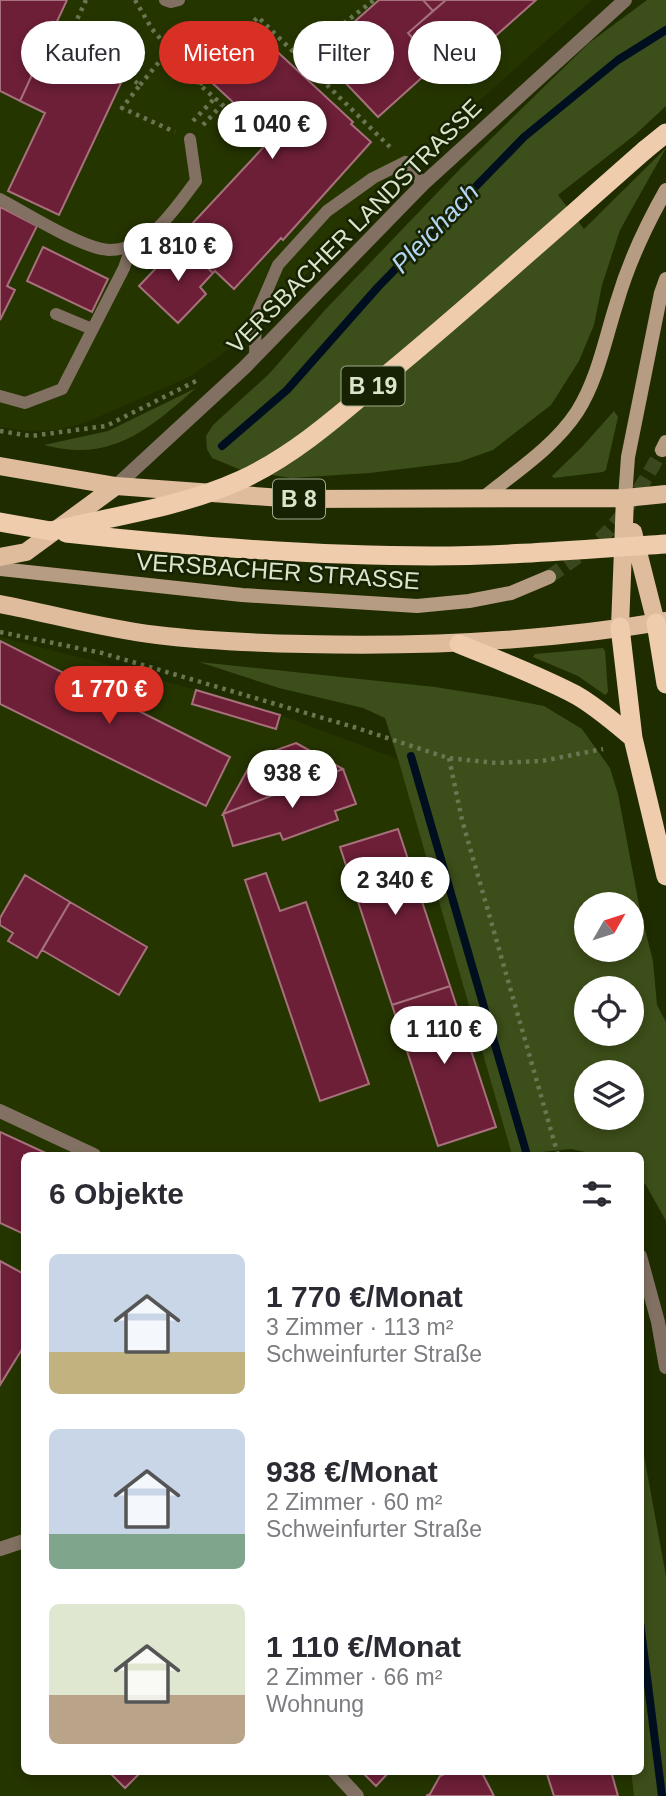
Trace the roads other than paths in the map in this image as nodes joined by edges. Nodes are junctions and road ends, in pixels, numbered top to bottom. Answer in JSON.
{"nodes":[{"id":1,"x":165,"y":0,"type":"edge"},
{"id":2,"x":180,"y":0,"type":"edge"},
{"id":3,"x":625,"y":0,"type":"edge"},
{"id":4,"x":186,"y":132,"type":"road end"},
{"id":5,"x":666,"y":133,"type":"edge"},
{"id":6,"x":423,"y":184,"type":"junction"},
{"id":7,"x":666,"y":190,"type":"edge"},
{"id":8,"x":0,"y":199,"type":"edge"},
{"id":9,"x":132,"y":245,"type":"junction"},
{"id":10,"x":666,"y":279,"type":"edge"},
{"id":11,"x":56,"y":314,"type":"dead end"},
{"id":12,"x":92,"y":329,"type":"junction"},
{"id":13,"x":255,"y":356,"type":"junction"},
{"id":14,"x":0,"y":396,"type":"edge"},
{"id":15,"x":0,"y":466,"type":"edge"},
{"id":16,"x":88,"y":482,"type":"junction"},
{"id":17,"x":116,"y":486,"type":"junction"},
{"id":18,"x":666,"y":494,"type":"edge"},
{"id":19,"x":483,"y":498,"type":"junction"},
{"id":20,"x":625,"y":498,"type":"junction"},
{"id":21,"x":74,"y":517,"type":"junction"},
{"id":22,"x":0,"y":522,"type":"edge"},
{"id":23,"x":51,"y":531,"type":"junction"},
{"id":24,"x":666,"y":544,"type":"edge"},
{"id":25,"x":0,"y":557,"type":"edge"},
{"id":26,"x":0,"y":569,"type":"edge"},
{"id":27,"x":550,"y":577,"type":"tunnel mouth"},
{"id":28,"x":0,"y":604,"type":"edge"},
{"id":29,"x":661,"y":622,"type":"edge"},
{"id":30,"x":620,"y":627,"type":"junction"},
{"id":31,"x":459,"y":644,"type":"junction"},
{"id":32,"x":666,"y":684,"type":"edge"},
{"id":33,"x":634,"y":738,"type":"junction"},
{"id":34,"x":666,"y":876,"type":"edge"},
{"id":35,"x":0,"y":1111,"type":"edge"},
{"id":36,"x":88,"y":1152,"type":"edge"},
{"id":37,"x":644,"y":1267,"type":"edge"},
{"id":38,"x":662,"y":1322,"type":"edge"},
{"id":39,"x":666,"y":1367,"type":"edge"},
{"id":40,"x":21,"y":1542,"type":"edge"},
{"id":41,"x":0,"y":1549,"type":"edge"},
{"id":42,"x":338,"y":1775,"type":"edge"},
{"id":43,"x":357,"y":1796,"type":"edge"}],
"edges":[{"from":1,"to":2,"type":"lane"},
{"from":3,"to":6,"type":"street","name":"VERSBACHER LANDSTRASSE"},
{"from":4,"to":9,"type":"lane"},
{"from":5,"to":23,"type":"highway","number":"B 19","bridge":true},
{"from":6,"to":13,"type":"street","name":"VERSBACHER LANDSTRASSE"},
{"from":6,"to":13,"type":"lane"},
{"from":7,"to":19,"type":"main road"},
{"from":8,"to":9,"type":"lane"},
{"from":9,"to":12,"type":"lane"},
{"from":10,"to":20,"type":"main road"},
{"from":11,"to":12,"type":"lane"},
{"from":12,"to":14,"type":"lane"},
{"from":13,"to":17,"type":"street","name":"VERSBACHER LANDSTRASSE"},
{"from":15,"to":16,"type":"main road","number":"B 8"},
{"from":16,"to":17,"type":"main road","number":"B 8"},
{"from":16,"to":21,"type":"main road"},
{"from":17,"to":19,"type":"main road","number":"B 8"},
{"from":17,"to":21,"type":"main road"},
{"from":18,"to":20,"type":"main road"},
{"from":19,"to":20,"type":"main road","number":"B 8"},
{"from":20,"to":29,"type":"main road"},
{"from":20,"to":30,"type":"main road"},
{"from":21,"to":25,"type":"main road"},
{"from":22,"to":23,"type":"highway","number":"B 19"},
{"from":23,"to":24,"type":"highway","number":"B 19","bridge":true},
{"from":26,"to":27,"type":"main road","name":"VERSBACHER STRASSE"},
{"from":28,"to":31,"type":"main road"},
{"from":29,"to":30,"type":"main road"},
{"from":29,"to":32,"type":"highway"},
{"from":30,"to":31,"type":"main road"},
{"from":30,"to":33,"type":"highway"},
{"from":31,"to":33,"type":"highway"},
{"from":33,"to":34,"type":"highway"},
{"from":35,"to":36,"type":"street"},
{"from":37,"to":38,"type":"street"},
{"from":38,"to":39,"type":"street"},
{"from":40,"to":41,"type":"street"},
{"from":42,"to":43,"type":"street"}]}
